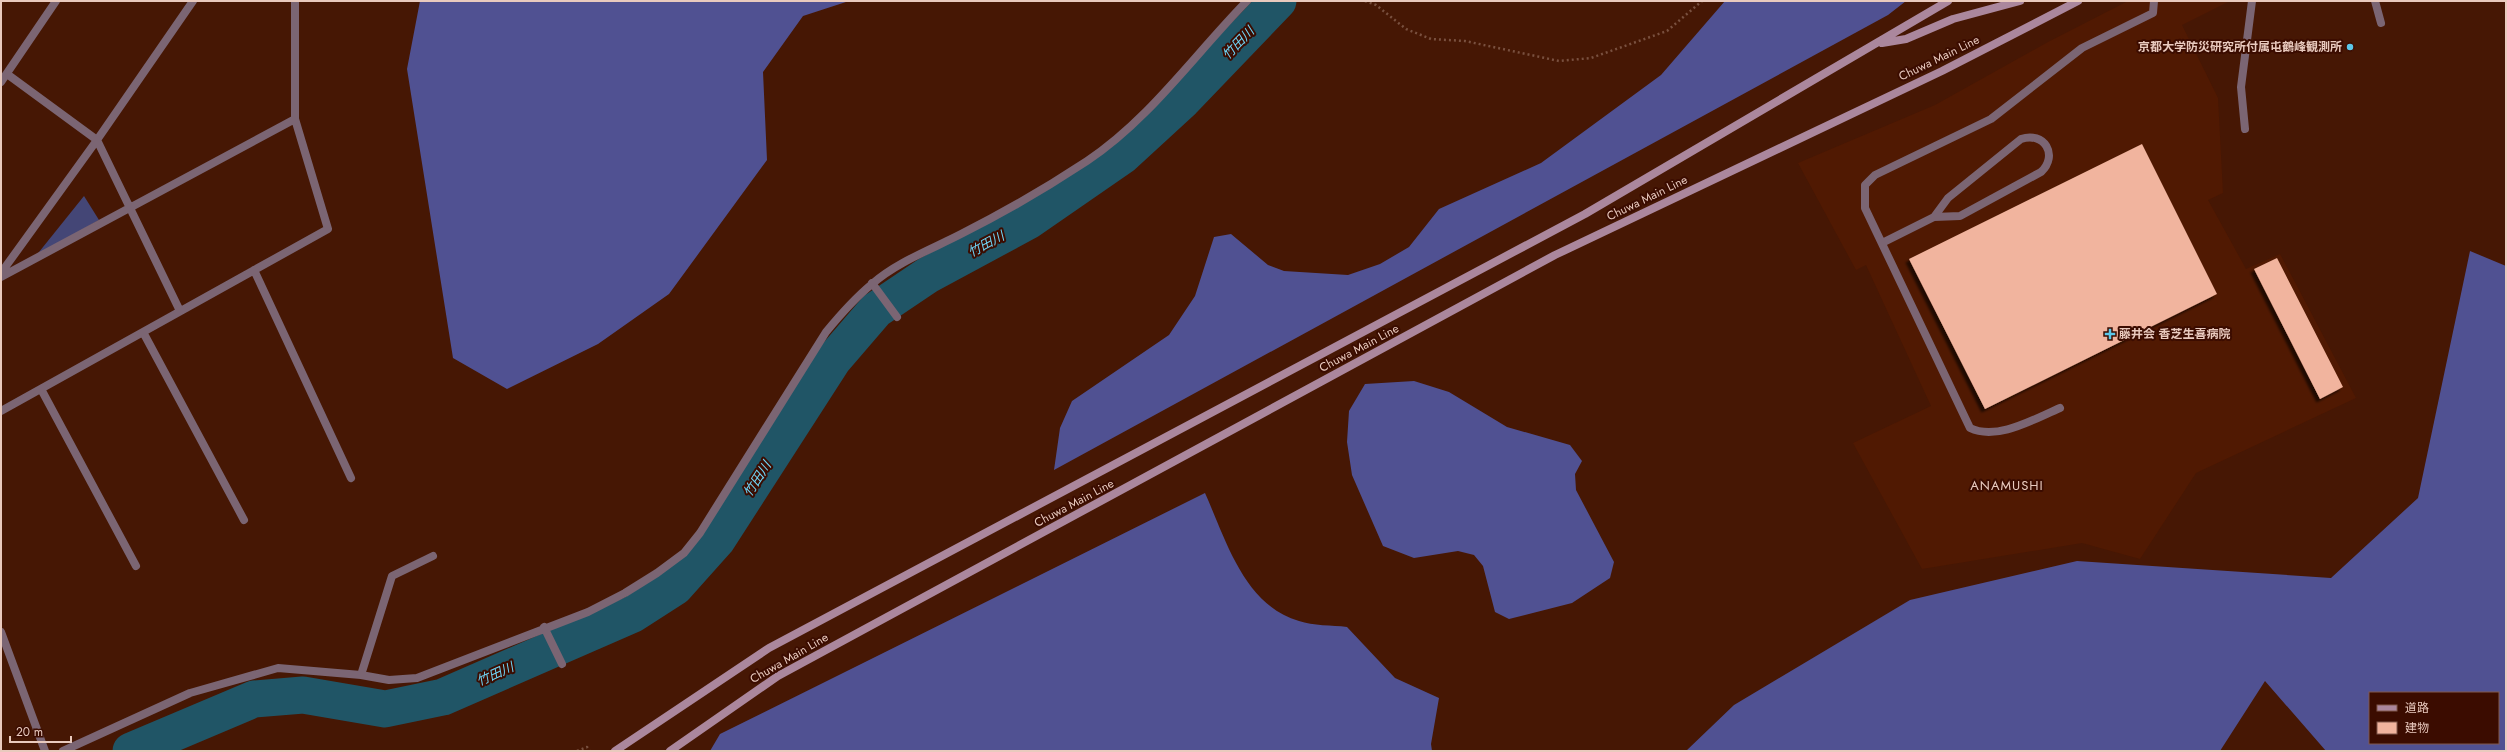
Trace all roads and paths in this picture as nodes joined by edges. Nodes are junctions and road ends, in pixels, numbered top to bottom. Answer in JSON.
{"nodes":[{"id":1,"x":56,"y":1,"type":"edge"},
{"id":2,"x":193,"y":1,"type":"edge"},
{"id":3,"x":295,"y":1,"type":"edge"},
{"id":4,"x":1246,"y":1,"type":"edge"},
{"id":5,"x":1365,"y":1,"type":"edge"},
{"id":6,"x":1702,"y":1,"type":"edge"},
{"id":7,"x":1948,"y":1,"type":"edge"},
{"id":8,"x":2020,"y":1,"type":"edge"},
{"id":9,"x":2078,"y":1,"type":"edge"},
{"id":10,"x":2154,"y":1,"type":"edge"},
{"id":11,"x":2252,"y":1,"type":"edge"},
{"id":12,"x":2375,"y":1,"type":"edge"},
{"id":13,"x":2381,"y":23,"type":"dead end"},
{"id":14,"x":1877,"y":44,"type":"junction"},
{"id":15,"x":7,"y":74,"type":"junction"},
{"id":16,"x":1,"y":82,"type":"edge"},
{"id":17,"x":295,"y":119,"type":"junction"},
{"id":18,"x":2245,"y":129,"type":"dead end"},
{"id":19,"x":98,"y":140,"type":"junction"},
{"id":20,"x":131,"y":208,"type":"junction"},
{"id":21,"x":1934,"y":217,"type":"junction"},
{"id":22,"x":1882,"y":243,"type":"junction"},
{"id":23,"x":254,"y":270,"type":"junction"},
{"id":24,"x":1,"y":273,"type":"edge"},
{"id":25,"x":1,"y":277,"type":"edge"},
{"id":26,"x":872,"y":283,"type":"junction"},
{"id":27,"x":180,"y":311,"type":"junction"},
{"id":28,"x":897,"y":317,"type":"dead end"},
{"id":29,"x":143,"y":332,"type":"junction"},
{"id":30,"x":41,"y":389,"type":"junction"},
{"id":31,"x":2060,"y":408,"type":"dead end"},
{"id":32,"x":1,"y":411,"type":"edge"},
{"id":33,"x":351,"y":478,"type":"dead end"},
{"id":34,"x":244,"y":520,"type":"dead end"},
{"id":35,"x":433,"y":556,"type":"dead end"},
{"id":36,"x":136,"y":566,"type":"dead end"},
{"id":37,"x":544,"y":627,"type":"junction"},
{"id":38,"x":1,"y":632,"type":"edge"},
{"id":39,"x":562,"y":664,"type":"dead end"},
{"id":40,"x":361,"y":675,"type":"junction"},
{"id":41,"x":45,"y":751,"type":"edge"},
{"id":42,"x":63,"y":751,"type":"edge"},
{"id":43,"x":577,"y":751,"type":"edge"},
{"id":44,"x":590,"y":751,"type":"edge"},
{"id":45,"x":615,"y":751,"type":"edge"},
{"id":46,"x":670,"y":751,"type":"edge"}],
"edges":[{"from":1,"to":15,"type":"street"},
{"from":2,"to":19,"type":"street"},
{"from":3,"to":17,"type":"street"},
{"from":4,"to":26,"type":"street"},
{"from":5,"to":6,"type":"path"},
{"from":7,"to":14,"type":"main road","name":"Chuwa Main Line"},
{"from":8,"to":14,"type":"main road"},
{"from":9,"to":46,"type":"main road","name":"Chuwa Main Line"},
{"from":10,"to":22,"type":"street"},
{"from":11,"to":18,"type":"street"},
{"from":12,"to":13,"type":"street"},
{"from":14,"to":45,"type":"main road","name":"Chuwa Main Line"},
{"from":15,"to":16,"type":"street"},
{"from":15,"to":19,"type":"street"},
{"from":17,"to":20,"type":"street"},
{"from":17,"to":23,"type":"street"},
{"from":19,"to":20,"type":"street"},
{"from":19,"to":24,"type":"street"},
{"from":20,"to":25,"type":"street"},
{"from":20,"to":27,"type":"street"},
{"from":21,"to":21,"type":"street"},
{"from":21,"to":22,"type":"street"},
{"from":22,"to":31,"type":"street"},
{"from":23,"to":27,"type":"street"},
{"from":23,"to":33,"type":"street"},
{"from":26,"to":28,"type":"street"},
{"from":26,"to":37,"type":"street"},
{"from":27,"to":29,"type":"street"},
{"from":29,"to":30,"type":"street"},
{"from":29,"to":34,"type":"street"},
{"from":30,"to":32,"type":"street"},
{"from":30,"to":36,"type":"street"},
{"from":35,"to":40,"type":"street"},
{"from":37,"to":39,"type":"street"},
{"from":37,"to":40,"type":"street"},
{"from":38,"to":41,"type":"street"},
{"from":40,"to":42,"type":"street"},
{"from":43,"to":44,"type":"path"}]}
